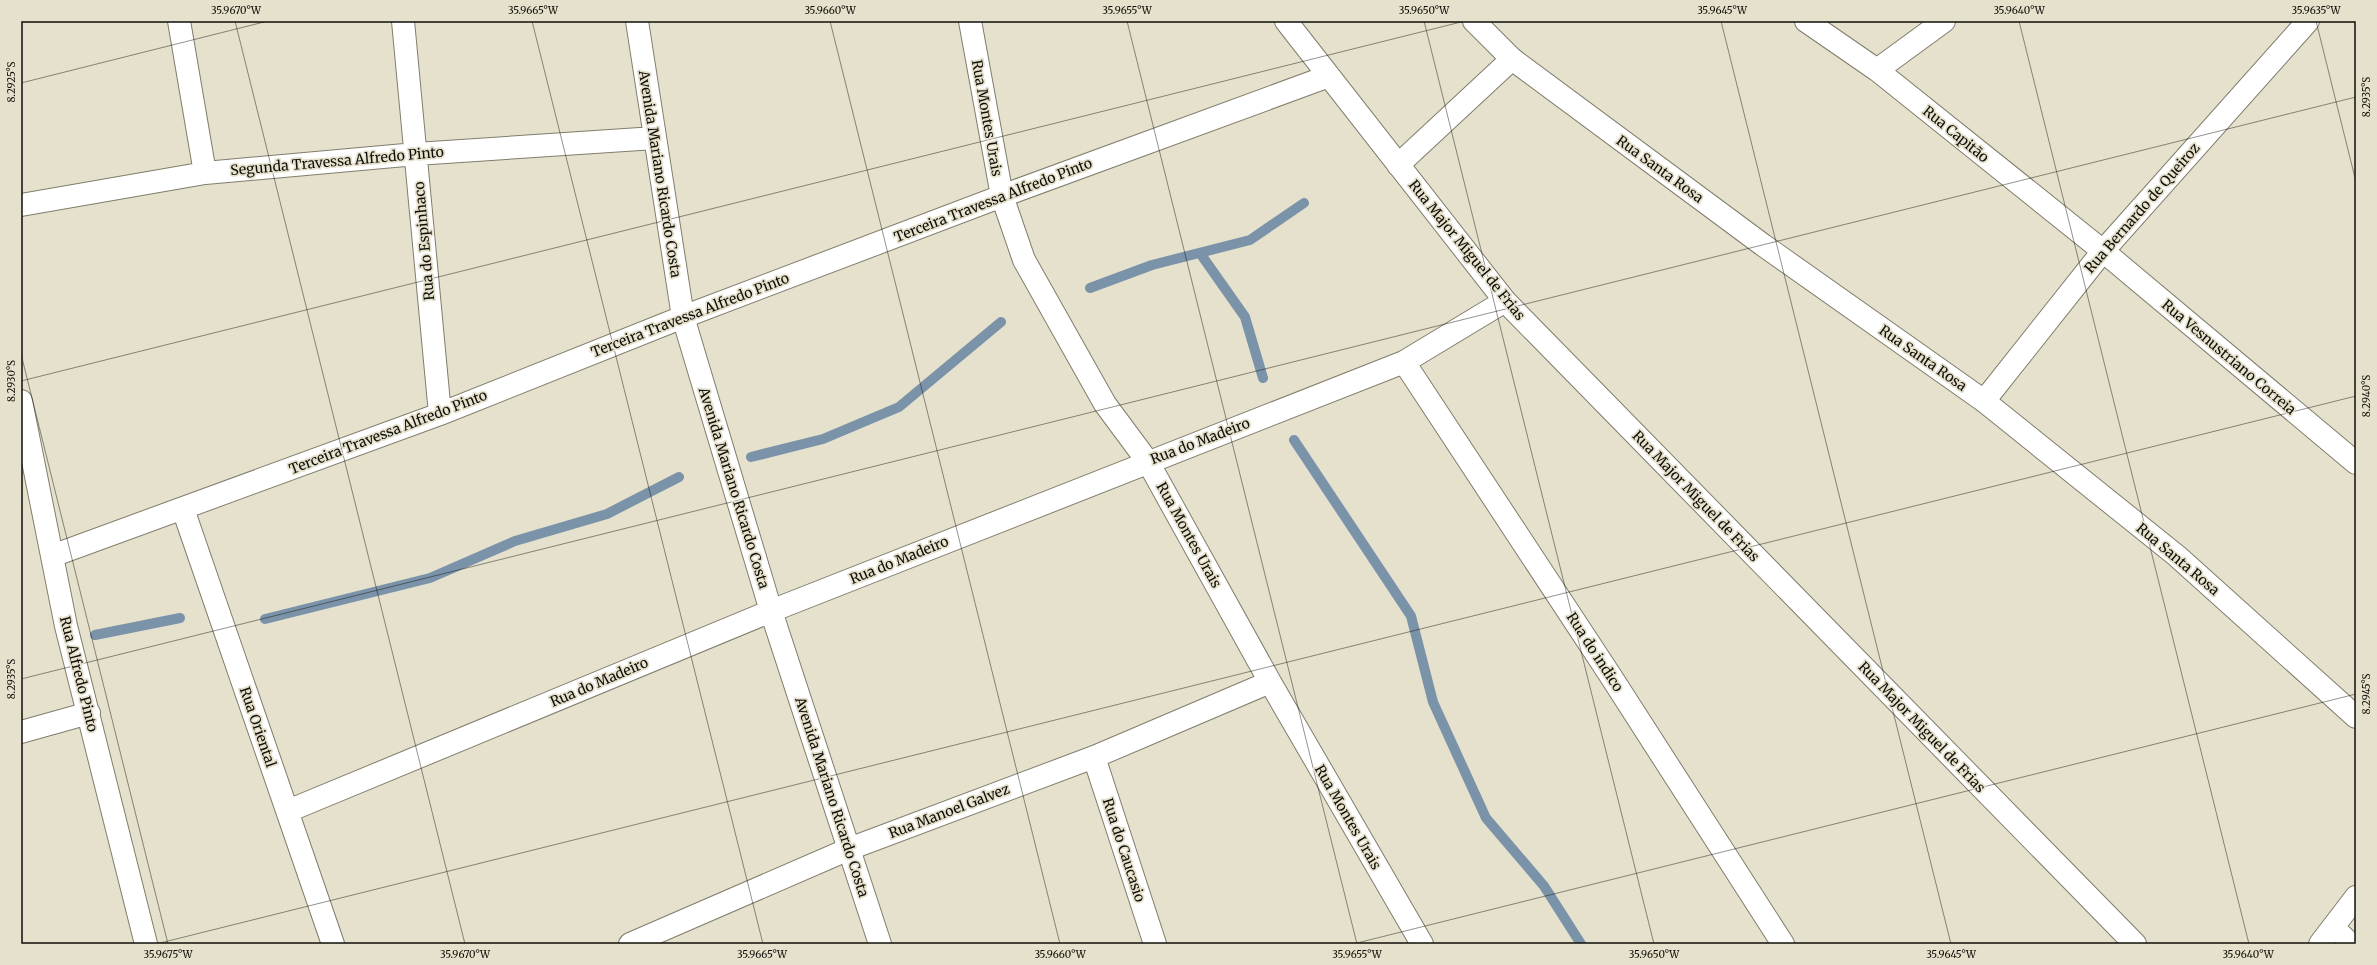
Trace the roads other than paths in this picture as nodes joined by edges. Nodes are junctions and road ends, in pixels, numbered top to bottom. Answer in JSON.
{"nodes":[{"id":1,"x":179,"y":21,"type":"edge"},
{"id":2,"x":403,"y":21,"type":"edge"},
{"id":3,"x":637,"y":21,"type":"edge"},
{"id":4,"x":970,"y":21,"type":"edge"},
{"id":5,"x":1286,"y":21,"type":"edge"},
{"id":6,"x":1474,"y":21,"type":"edge"},
{"id":7,"x":1806,"y":21,"type":"edge"},
{"id":8,"x":1944,"y":21,"type":"edge"},
{"id":9,"x":2308,"y":21,"type":"edge"},
{"id":10,"x":1512,"y":60,"type":"junction"},
{"id":11,"x":1878,"y":70,"type":"junction"},
{"id":12,"x":1329,"y":76,"type":"junction"},
{"id":13,"x":655,"y":138,"type":"junction"},
{"id":14,"x":416,"y":154,"type":"junction"},
{"id":15,"x":1398,"y":165,"type":"junction"},
{"id":16,"x":206,"y":173,"type":"junction"},
{"id":17,"x":1002,"y":196,"type":"junction"},
{"id":18,"x":21,"y":205,"type":"edge"},
{"id":19,"x":2103,"y":251,"type":"junction"},
{"id":20,"x":1504,"y":300,"type":"junction"},
{"id":21,"x":682,"y":318,"type":"junction"},
{"id":22,"x":1404,"y":362,"type":"junction"},
{"id":23,"x":21,"y":401,"type":"edge"},
{"id":24,"x":1984,"y":401,"type":"junction"},
{"id":25,"x":440,"y":414,"type":"junction"},
{"id":26,"x":1148,"y":462,"type":"junction"},
{"id":27,"x":2356,"y":463,"type":"edge"},
{"id":28,"x":183,"y":510,"type":"junction"},
{"id":29,"x":52,"y":556,"type":"junction"},
{"id":30,"x":771,"y":610,"type":"junction"},
{"id":31,"x":1270,"y":682,"type":"junction"},
{"id":32,"x":89,"y":713,"type":"junction"},
{"id":33,"x":2356,"y":717,"type":"edge"},
{"id":34,"x":21,"y":732,"type":"edge"},
{"id":35,"x":1094,"y":757,"type":"junction"},
{"id":36,"x":288,"y":811,"type":"junction"},
{"id":37,"x":849,"y":849,"type":"junction"},
{"id":38,"x":2356,"y":897,"type":"edge"},
{"id":39,"x":2334,"y":927,"type":"junction"},
{"id":40,"x":146,"y":944,"type":"edge"},
{"id":41,"x":333,"y":944,"type":"edge"},
{"id":42,"x":630,"y":944,"type":"edge"},
{"id":43,"x":880,"y":944,"type":"edge"},
{"id":44,"x":1155,"y":944,"type":"edge"},
{"id":45,"x":1422,"y":944,"type":"edge"},
{"id":46,"x":1784,"y":944,"type":"edge"},
{"id":47,"x":2135,"y":944,"type":"edge"},
{"id":48,"x":2320,"y":944,"type":"edge"},
{"id":49,"x":2352,"y":944,"type":"edge"}],
"edges":[{"from":1,"to":16,"type":"street"},
{"from":2,"to":14,"type":"street","name":"Rua do Espinhaco"},
{"from":3,"to":13,"type":"street","name":"Avenida Mariano Ricardo Costa"},
{"from":4,"to":17,"type":"street","name":"Rua Montes Urais"},
{"from":5,"to":12,"type":"street","name":"Rua Major Miguel de Frias"},
{"from":6,"to":10,"type":"street","name":"Rua Santa Rosa"},
{"from":7,"to":11,"type":"street","name":"Rua Capitão"},
{"from":8,"to":11,"type":"street"},
{"from":9,"to":19,"type":"street","name":"Rua Bernardo de Queiroz"},
{"from":10,"to":15,"type":"street"},
{"from":10,"to":24,"type":"street","name":"Rua Santa Rosa"},
{"from":11,"to":19,"type":"street","name":"Rua Capitão"},
{"from":12,"to":15,"type":"street","name":"Rua Major Miguel de Frias"},
{"from":12,"to":17,"type":"street","name":"Terceira Travessa Alfredo Pinto"},
{"from":13,"to":14,"type":"street","name":"Segunda Travessa Alfredo Pinto"},
{"from":13,"to":21,"type":"street","name":"Avenida Mariano Ricardo Costa"},
{"from":14,"to":16,"type":"street","name":"Segunda Travessa Alfredo Pinto"},
{"from":14,"to":25,"type":"street","name":"Rua do Espinhaco"},
{"from":15,"to":20,"type":"street","name":"Rua Major Miguel de Frias"},
{"from":16,"to":18,"type":"street","name":"Segunda Travessa Alfredo Pinto"},
{"from":17,"to":21,"type":"street","name":"Terceira Travessa Alfredo Pinto"},
{"from":17,"to":26,"type":"street","name":"Rua Montes Urais"},
{"from":19,"to":24,"type":"street","name":"Rua Bernardo de Queiroz"},
{"from":19,"to":27,"type":"street","name":"Rua Vesnustriano Correia"},
{"from":20,"to":22,"type":"street","name":"Rua do Madeiro"},
{"from":20,"to":47,"type":"street","name":"Rua Major Miguel de Frias"},
{"from":21,"to":25,"type":"street","name":"Terceira Travessa Alfredo Pinto"},
{"from":21,"to":30,"type":"street","name":"Avenida Mariano Ricardo Costa"},
{"from":22,"to":26,"type":"street","name":"Rua do Madeiro"},
{"from":22,"to":46,"type":"street","name":"Rua do indico"},
{"from":23,"to":29,"type":"street","name":"Rua Alfredo Pinto"},
{"from":24,"to":33,"type":"street","name":"Rua Santa Rosa"},
{"from":25,"to":28,"type":"street","name":"Terceira Travessa Alfredo Pinto"},
{"from":26,"to":30,"type":"street","name":"Rua do Madeiro"},
{"from":26,"to":31,"type":"street","name":"Rua Montes Urais"},
{"from":28,"to":29,"type":"street","name":"Terceira Travessa Alfredo Pinto"},
{"from":28,"to":36,"type":"street","name":"Rua Oriental"},
{"from":29,"to":32,"type":"street","name":"Rua Alfredo Pinto"},
{"from":30,"to":36,"type":"street","name":"Rua do Madeiro"},
{"from":30,"to":37,"type":"street","name":"Avenida Mariano Ricardo Costa"},
{"from":31,"to":35,"type":"street","name":"Rua Manoel Galvez"},
{"from":31,"to":45,"type":"street","name":"Rua Montes Urais"},
{"from":32,"to":34,"type":"street"},
{"from":32,"to":40,"type":"street","name":"Rua Alfredo Pinto"},
{"from":35,"to":37,"type":"street","name":"Rua Manoel Galvez"},
{"from":35,"to":44,"type":"street","name":"Rua do Caucasio"},
{"from":36,"to":41,"type":"street","name":"Rua Oriental"},
{"from":37,"to":42,"type":"street","name":"Rua Manoel Galvez"},
{"from":37,"to":43,"type":"street","name":"Avenida Mariano Ricardo Costa"},
{"from":38,"to":39,"type":"street"},
{"from":39,"to":48,"type":"street"},
{"from":39,"to":49,"type":"lane"}]}
